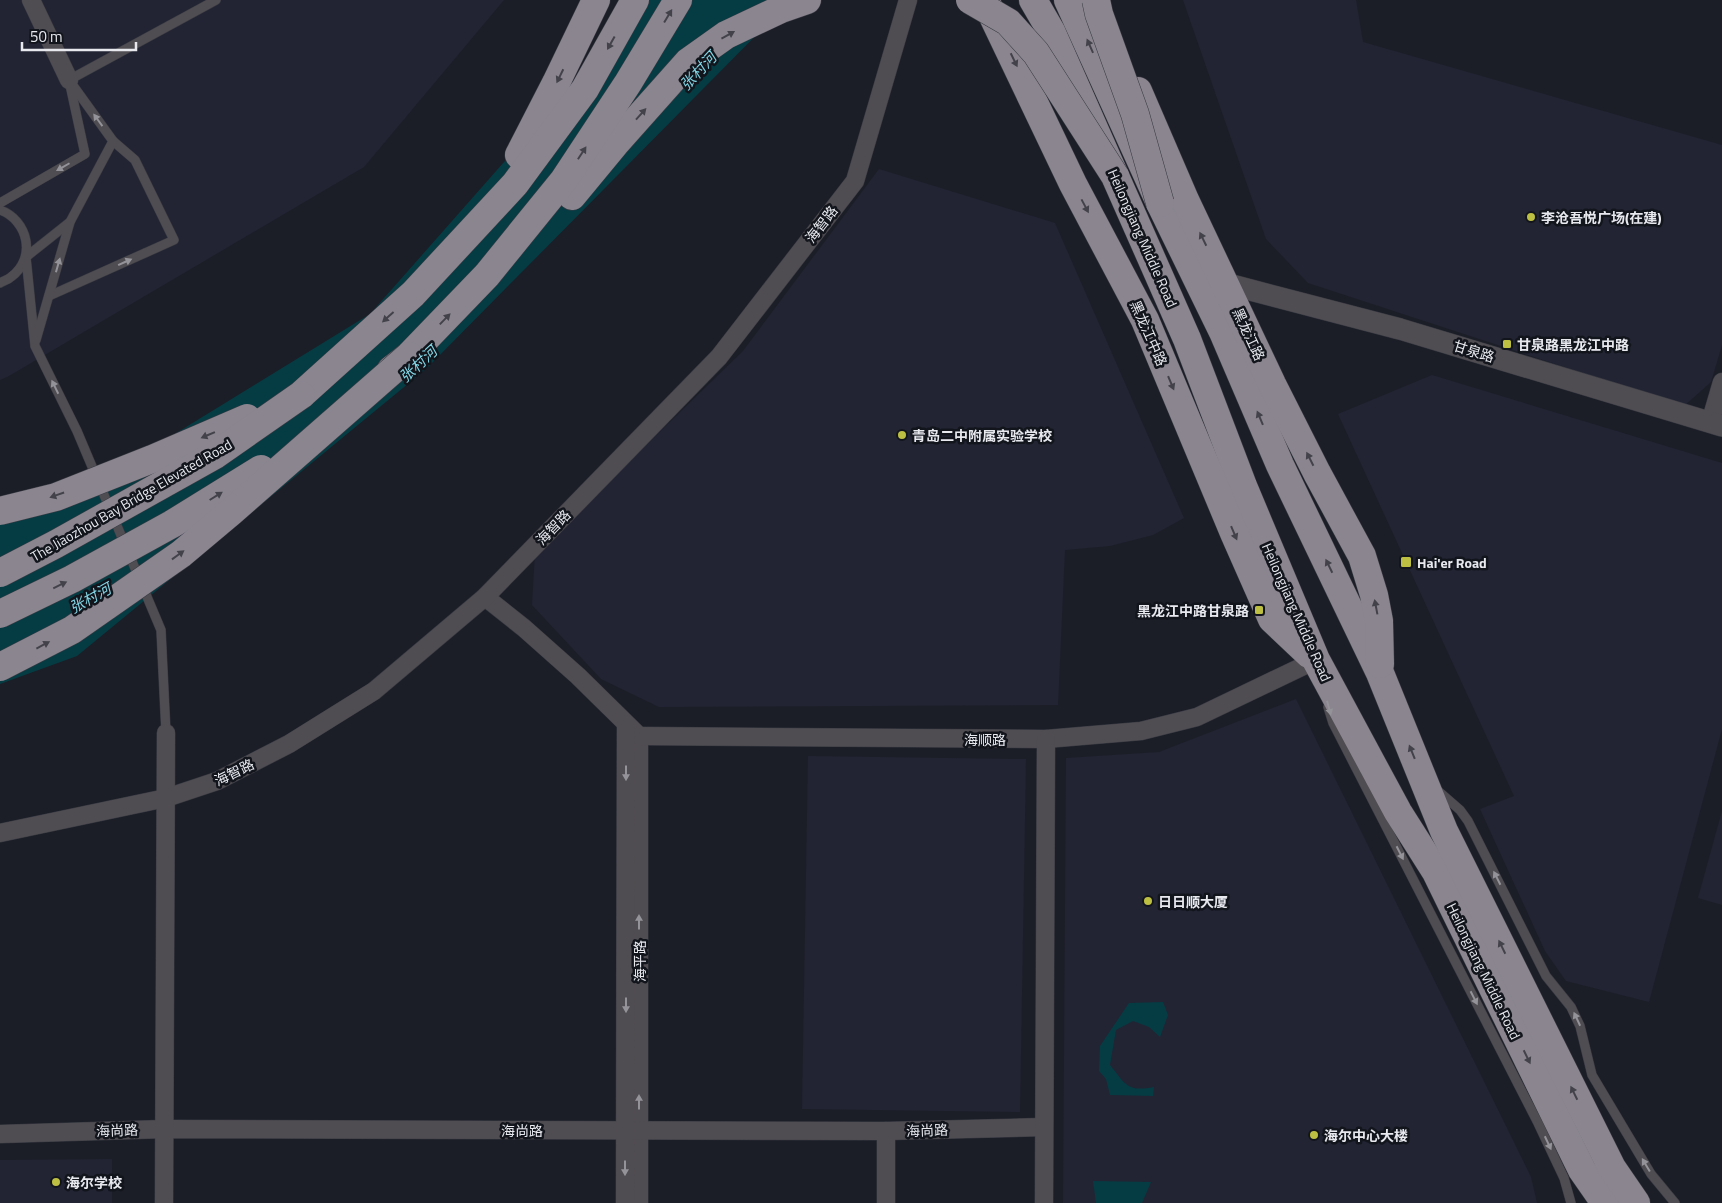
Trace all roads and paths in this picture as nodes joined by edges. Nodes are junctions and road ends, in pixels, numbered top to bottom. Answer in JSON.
{"nodes":[{"id":1,"x":31,"y":0,"type":"edge"},
{"id":2,"x":216,"y":0,"type":"edge"},
{"id":3,"x":596,"y":0,"type":"edge"},
{"id":4,"x":635,"y":0,"type":"edge"},
{"id":5,"x":678,"y":0,"type":"edge"},
{"id":6,"x":807,"y":0,"type":"edge"},
{"id":7,"x":908,"y":0,"type":"edge"},
{"id":8,"x":970,"y":0,"type":"edge"},
{"id":9,"x":985,"y":0,"type":"edge"},
{"id":10,"x":1033,"y":0,"type":"edge"},
{"id":11,"x":1068,"y":0,"type":"edge"},
{"id":12,"x":1095,"y":0,"type":"edge"},
{"id":13,"x":69,"y":80,"type":"junction"},
{"id":14,"x":113,"y":141,"type":"junction"},
{"id":15,"x":1115,"y":176,"type":"junction"},
{"id":16,"x":0,"y":203,"type":"edge"},
{"id":17,"x":1160,"y":203,"type":"junction"},
{"id":18,"x":0,"y":210,"type":"edge"},
{"id":19,"x":70,"y":222,"type":"junction"},
{"id":20,"x":453,"y":252,"type":"junction"},
{"id":21,"x":26,"y":256,"type":"junction"},
{"id":22,"x":487,"y":275,"type":"junction"},
{"id":23,"x":0,"y":283,"type":"edge"},
{"id":24,"x":1224,"y":283,"type":"junction"},
{"id":25,"x":49,"y":296,"type":"junction"},
{"id":26,"x":35,"y":346,"type":"junction"},
{"id":27,"x":410,"y":356,"type":"junction"},
{"id":28,"x":1722,"y":382,"type":"edge"},
{"id":29,"x":301,"y":395,"type":"junction"},
{"id":30,"x":1716,"y":425,"type":"edge"},
{"id":31,"x":0,"y":511,"type":"edge"},
{"id":32,"x":0,"y":573,"type":"edge"},
{"id":33,"x":485,"y":596,"type":"junction"},
{"id":34,"x":0,"y":614,"type":"edge"},
{"id":35,"x":1316,"y":660,"type":"junction"},
{"id":36,"x":0,"y":668,"type":"edge"},
{"id":37,"x":1380,"y":673,"type":"junction"},
{"id":38,"x":626,"y":724,"type":"junction"},
{"id":39,"x":166,"y":733,"type":"joint"},
{"id":40,"x":639,"y":736,"type":"junction"},
{"id":41,"x":1046,"y":739,"type":"junction"},
{"id":42,"x":1422,"y":777,"type":"junction"},
{"id":43,"x":166,"y":798,"type":"junction"},
{"id":44,"x":0,"y":833,"type":"edge"},
{"id":45,"x":1043,"y":1127,"type":"junction"},
{"id":46,"x":165,"y":1128,"type":"junction"},
{"id":47,"x":632,"y":1130,"type":"junction"},
{"id":48,"x":886,"y":1131,"type":"junction"},
{"id":49,"x":0,"y":1134,"type":"edge"},
{"id":50,"x":1612,"y":1168,"type":"junction"},
{"id":51,"x":1582,"y":1170,"type":"junction"},
{"id":52,"x":164,"y":1203,"type":"edge"},
{"id":53,"x":626,"y":1203,"type":"edge"},
{"id":54,"x":639,"y":1203,"type":"edge"},
{"id":55,"x":886,"y":1203,"type":"edge"},
{"id":56,"x":1044,"y":1203,"type":"edge"},
{"id":57,"x":1572,"y":1203,"type":"edge"},
{"id":58,"x":1588,"y":1203,"type":"edge"},
{"id":59,"x":1605,"y":1203,"type":"edge"},
{"id":60,"x":1636,"y":1203,"type":"edge"},
{"id":61,"x":1644,"y":1203,"type":"edge"},
{"id":62,"x":1676,"y":1203,"type":"edge"}],
"edges":[{"from":1,"to":13,"type":"street"},
{"from":2,"to":13,"type":"lane"},
{"from":3,"to":20,"type":"highway","one_way":true},
{"from":4,"to":20,"type":"highway","name":"The Jiaozhou Bay Bridge Elevated Road","one_way":true},
{"from":22,"to":5,"type":"highway","one_way":true},
{"from":22,"to":6,"type":"highway","one_way":true},
{"from":7,"to":33,"type":"street","name":"海智路"},
{"from":8,"to":15,"type":"highway","bridge":true},
{"from":9,"to":35,"type":"highway","name":"黑龙江中路","one_way":true},
{"from":10,"to":15,"type":"highway","name":"Heilongjiang Middle Road","bridge":true},
{"from":17,"to":11,"type":"highway","name":"Heilongjiang Middle Road","one_way":true,"bridge":true},
{"from":12,"to":17,"type":"highway","bridge":true},
{"from":24,"to":12,"type":"highway","name":"黑龙江路","one_way":true},
{"from":14,"to":13,"type":"lane","one_way":true},
{"from":13,"to":16,"type":"lane","one_way":true},
{"from":14,"to":19,"type":"lane"},
{"from":25,"to":14,"type":"lane","one_way":true},
{"from":15,"to":35,"type":"highway","name":"Heilongjiang Middle Road"},
{"from":37,"to":17,"type":"highway","name":"Heilongjiang Middle Road","one_way":true},
{"from":18,"to":21,"type":"lane"},
{"from":19,"to":21,"type":"lane"},
{"from":25,"to":19,"type":"lane","one_way":true},
{"from":20,"to":29,"type":"highway","name":"The Jiaozhou Bay Bridge Elevated Road","one_way":true},
{"from":21,"to":23,"type":"lane"},
{"from":21,"to":26,"type":"lane"},
{"from":27,"to":22,"type":"highway","one_way":true},
{"from":24,"to":30,"type":"street","name":"甘泉路"},
{"from":37,"to":24,"type":"highway","name":"黑龙江路","one_way":true},
{"from":25,"to":26,"type":"lane"},
{"from":39,"to":26,"type":"lane","one_way":true,"bridge":true},
{"from":34,"to":27,"type":"highway","one_way":true,"bridge":true},
{"from":36,"to":27,"type":"highway","one_way":true,"bridge":true},
{"from":28,"to":30,"type":"street"},
{"from":29,"to":31,"type":"highway","one_way":true,"bridge":true},
{"from":29,"to":32,"type":"highway","name":"The Jiaozhou Bay Bridge Elevated Road","bridge":true},
{"from":33,"to":38,"type":"street"},
{"from":33,"to":43,"type":"street","name":"海智路"},
{"from":35,"to":41,"type":"street","name":"海顺路"},
{"from":35,"to":51,"type":"highway","name":"Heilongjiang Middle Road","one_way":true},
{"from":35,"to":57,"type":"lane","one_way":true},
{"from":42,"to":37,"type":"highway","name":"Heilongjiang Middle Road","one_way":true},
{"from":38,"to":40,"type":"street"},
{"from":38,"to":47,"type":"street","name":"海平路","one_way":true},
{"from":39,"to":43,"type":"street"},
{"from":40,"to":41,"type":"street","name":"海顺路"},
{"from":47,"to":40,"type":"street","name":"海平路","one_way":true},
{"from":41,"to":45,"type":"street"},
{"from":50,"to":42,"type":"highway","name":"Heilongjiang Middle Road","one_way":true},
{"from":62,"to":42,"type":"lane","one_way":true},
{"from":43,"to":44,"type":"street","name":"海智路"},
{"from":43,"to":46,"type":"street"},
{"from":45,"to":48,"type":"street","name":"海尚路"},
{"from":45,"to":56,"type":"street"},
{"from":46,"to":47,"type":"street","name":"海尚路"},
{"from":46,"to":49,"type":"street","name":"海尚路"},
{"from":46,"to":52,"type":"street"},
{"from":47,"to":48,"type":"street","name":"海尚路"},
{"from":47,"to":53,"type":"street","name":"海平路","one_way":true},
{"from":47,"to":54,"type":"street","name":"海平路"},
{"from":48,"to":55,"type":"street"},
{"from":50,"to":60,"type":"highway","name":"Heilongjiang Middle Road"},
{"from":50,"to":61,"type":"highway"},
{"from":51,"to":58,"type":"highway"},
{"from":51,"to":59,"type":"highway","name":"Heilongjiang Middle Road"}]}
